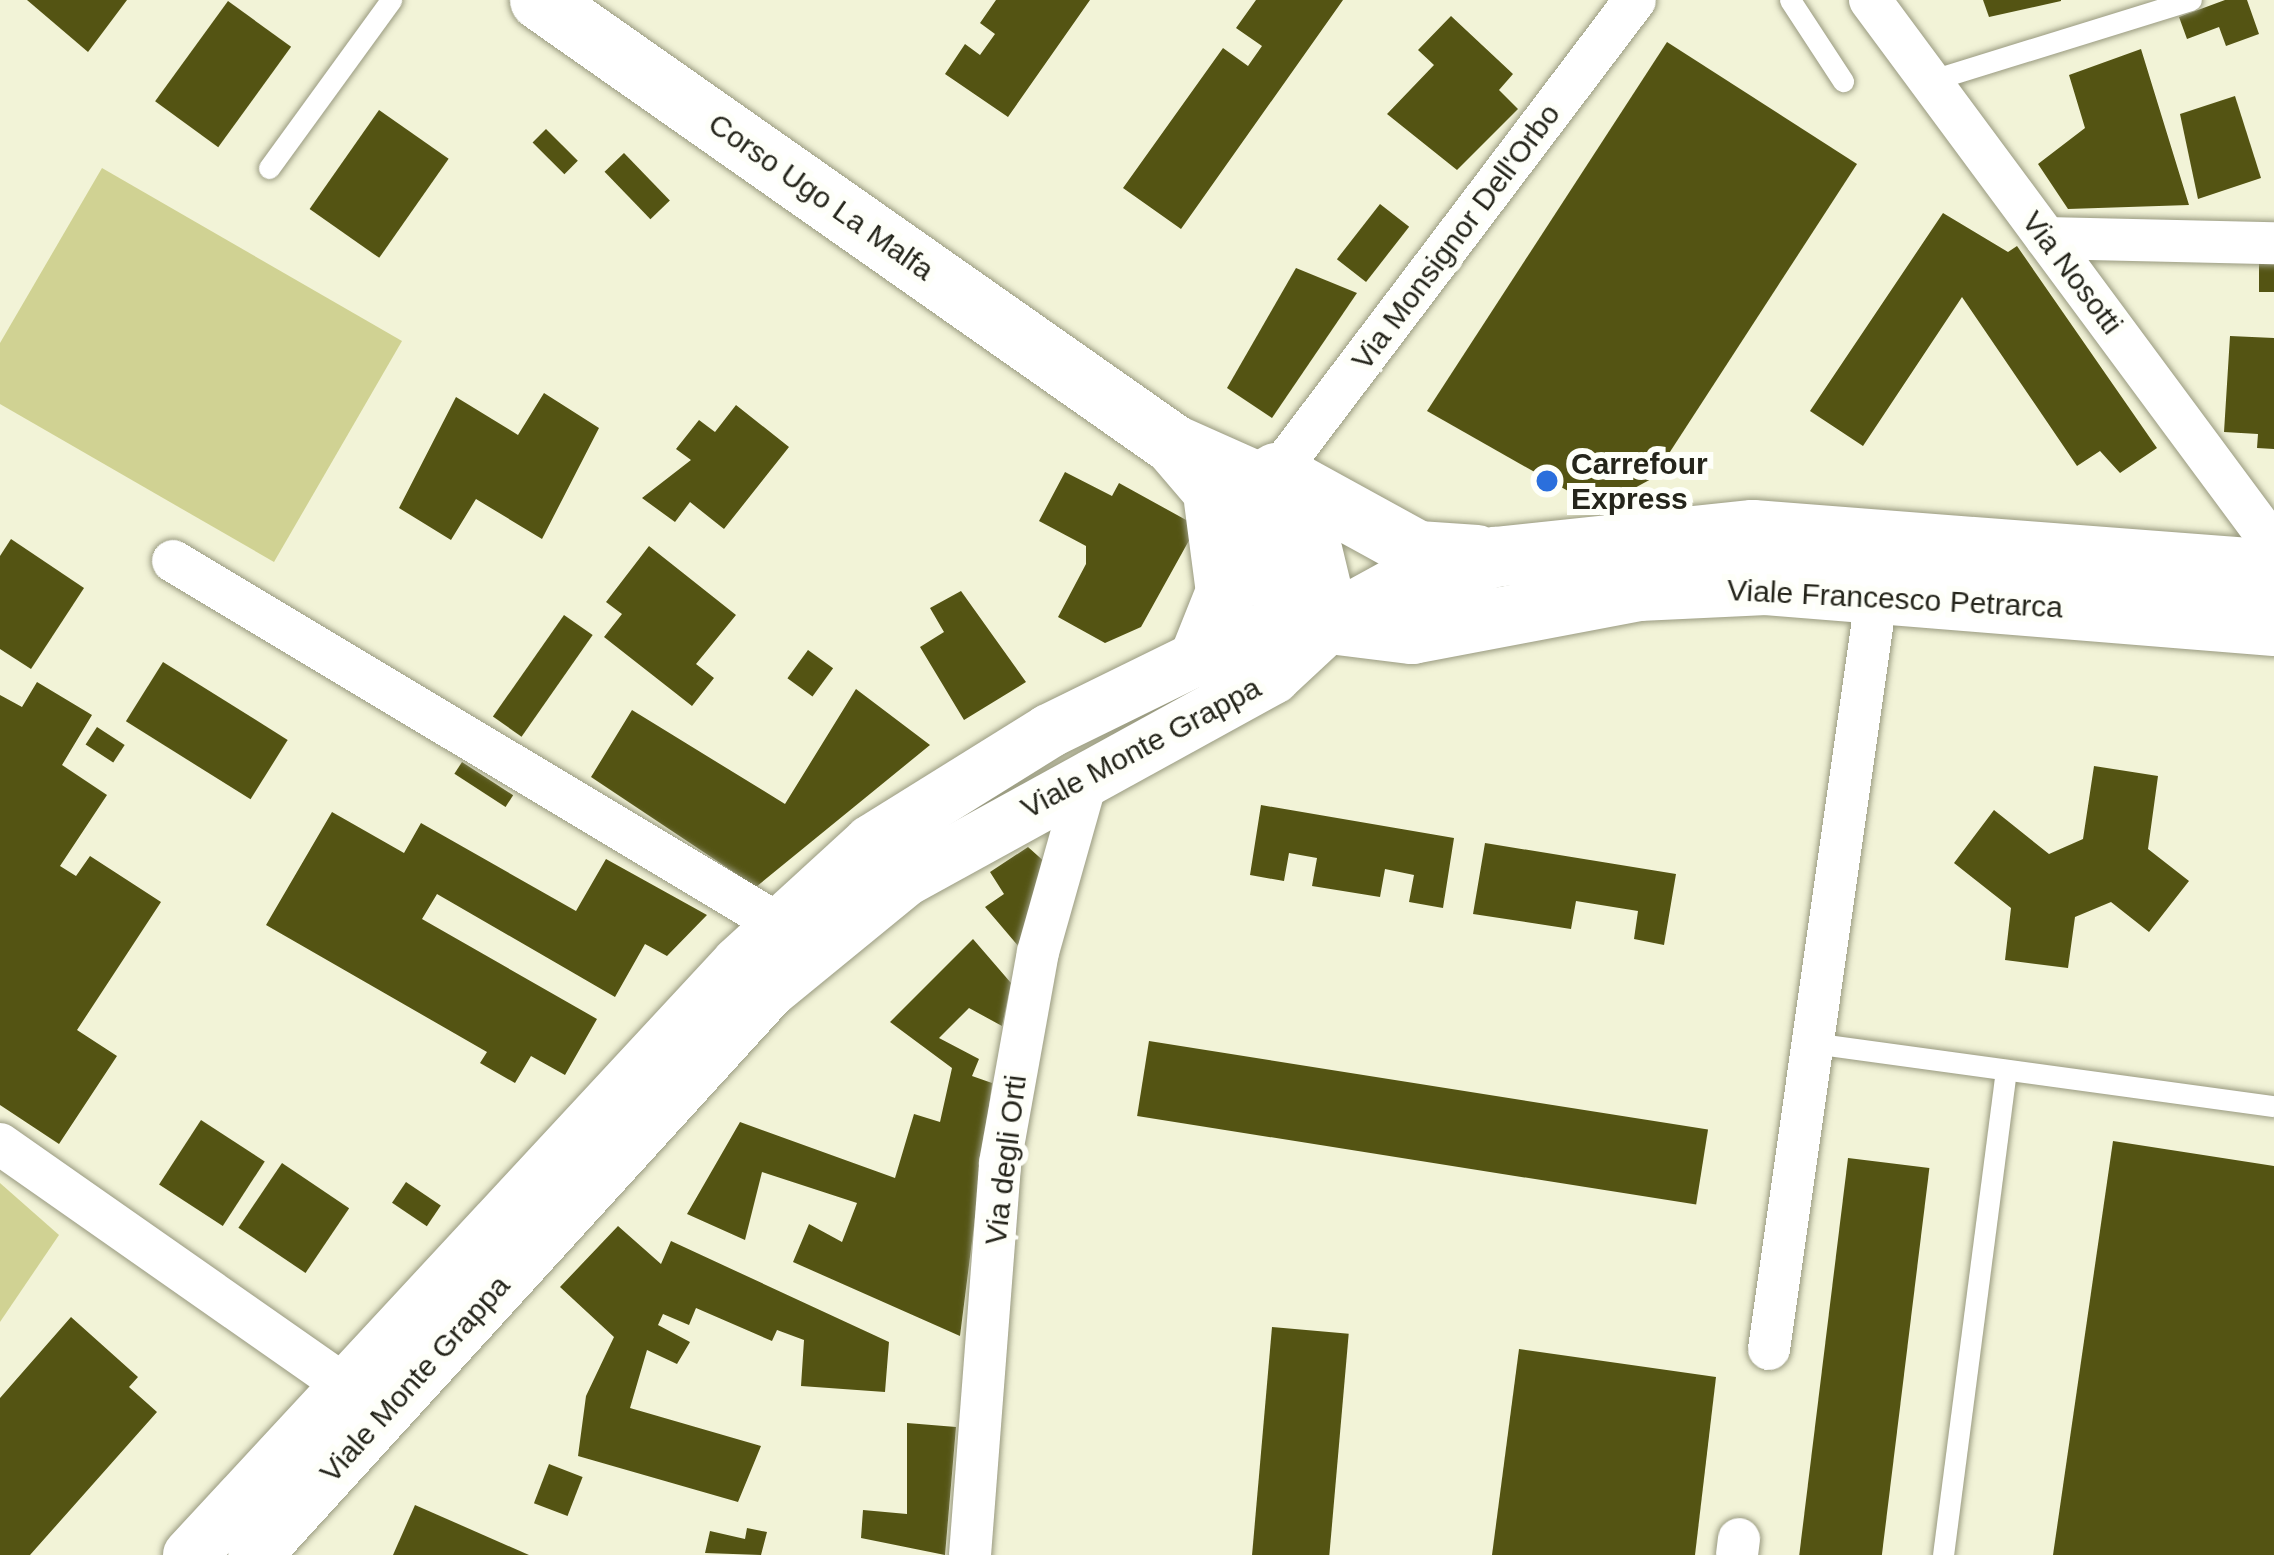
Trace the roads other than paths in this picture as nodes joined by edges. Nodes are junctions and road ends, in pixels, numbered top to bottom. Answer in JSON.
{"nodes":[{"id":1,"x":391,"y":0,"type":"edge"},
{"id":2,"x":540,"y":0,"type":"edge"},
{"id":3,"x":1635,"y":0,"type":"edge"},
{"id":4,"x":1790,"y":0,"type":"edge"},
{"id":5,"x":1870,"y":0,"type":"edge"},
{"id":6,"x":2192,"y":0,"type":"edge"},
{"id":7,"x":1844,"y":81,"type":"dead end"},
{"id":8,"x":1930,"y":81,"type":"junction"},
{"id":9,"x":269,"y":168,"type":"dead end"},
{"id":10,"x":2046,"y":238,"type":"junction"},
{"id":11,"x":2274,"y":243,"type":"edge"},
{"id":12,"x":1103,"y":394,"type":"junction"},
{"id":13,"x":1192,"y":467,"type":"junction"},
{"id":14,"x":1277,"y":473,"type":"junction"},
{"id":15,"x":2274,"y":546,"type":"edge"},
{"id":16,"x":1495,"y":556,"type":"junction"},
{"id":17,"x":173,"y":561,"type":"dead end"},
{"id":18,"x":2274,"y":570,"type":"edge"},
{"id":19,"x":1877,"y":592,"type":"junction"},
{"id":20,"x":1330,"y":624,"type":"junction"},
{"id":21,"x":2274,"y":626,"type":"edge"},
{"id":22,"x":1200,"y":657,"type":"junction"},
{"id":23,"x":1089,"y":772,"type":"junction"},
{"id":24,"x":780,"y":926,"type":"junction"},
{"id":25,"x":1813,"y":1043,"type":"junction"},
{"id":26,"x":2006,"y":1070,"type":"junction"},
{"id":27,"x":2274,"y":1106,"type":"edge"},
{"id":28,"x":0,"y":1144,"type":"edge"},
{"id":29,"x":1769,"y":1349,"type":"dead end"},
{"id":30,"x":346,"y":1386,"type":"junction"},
{"id":31,"x":190,"y":1555,"type":"edge"},
{"id":32,"x":255,"y":1555,"type":"edge"},
{"id":33,"x":970,"y":1555,"type":"edge"},
{"id":34,"x":1943,"y":1555,"type":"edge"}],
"edges":[{"from":1,"to":9,"type":"lane"},
{"from":2,"to":12,"type":"main road","name":"Corso Ugo La Malfa"},
{"from":3,"to":14,"type":"street","name":"Via Monsignor Dell'Orbo"},
{"from":4,"to":7,"type":"lane"},
{"from":5,"to":8,"type":"street","name":"Via Nosotti"},
{"from":6,"to":8,"type":"lane"},
{"from":8,"to":10,"type":"street","name":"Via Nosotti"},
{"from":10,"to":11,"type":"street"},
{"from":10,"to":15,"type":"street","name":"Via Nosotti"},
{"from":12,"to":13,"type":"main road","name":"Corso Ugo La Malfa"},
{"from":12,"to":14,"type":"main road","name":"Corso Ugo La Malfa"},
{"from":13,"to":20,"type":"main road","name":"Corso Ugo La Malfa"},
{"from":13,"to":22,"type":"main road"},
{"from":14,"to":16,"type":"main road","name":"Corso Ugo La Malfa"},
{"from":16,"to":18,"type":"main road","name":"Viale Francesco Petrarca"},
{"from":16,"to":20,"type":"main road","name":"Viale Francesco Petrarca"},
{"from":17,"to":24,"type":"street"},
{"from":19,"to":20,"type":"main road","name":"Viale Francesco Petrarca"},
{"from":19,"to":21,"type":"main road","name":"Viale Francesco Petrarca"},
{"from":19,"to":25,"type":"street"},
{"from":20,"to":22,"type":"street","name":"Viale Monte Grappa"},
{"from":20,"to":23,"type":"street","name":"Viale Monte Grappa"},
{"from":22,"to":24,"type":"street","name":"Viale Monte Grappa"},
{"from":23,"to":32,"type":"street","name":"Viale Monte Grappa"},
{"from":23,"to":33,"type":"street","name":"Via degli Orti"},
{"from":24,"to":30,"type":"street","name":"Viale Monte Grappa"},
{"from":25,"to":26,"type":"lane"},
{"from":25,"to":29,"type":"street"},
{"from":26,"to":27,"type":"lane"},
{"from":26,"to":34,"type":"lane"},
{"from":28,"to":30,"type":"street","name":"Viale Monte Grappa"},
{"from":30,"to":31,"type":"street","name":"Viale Monte Grappa"}]}
